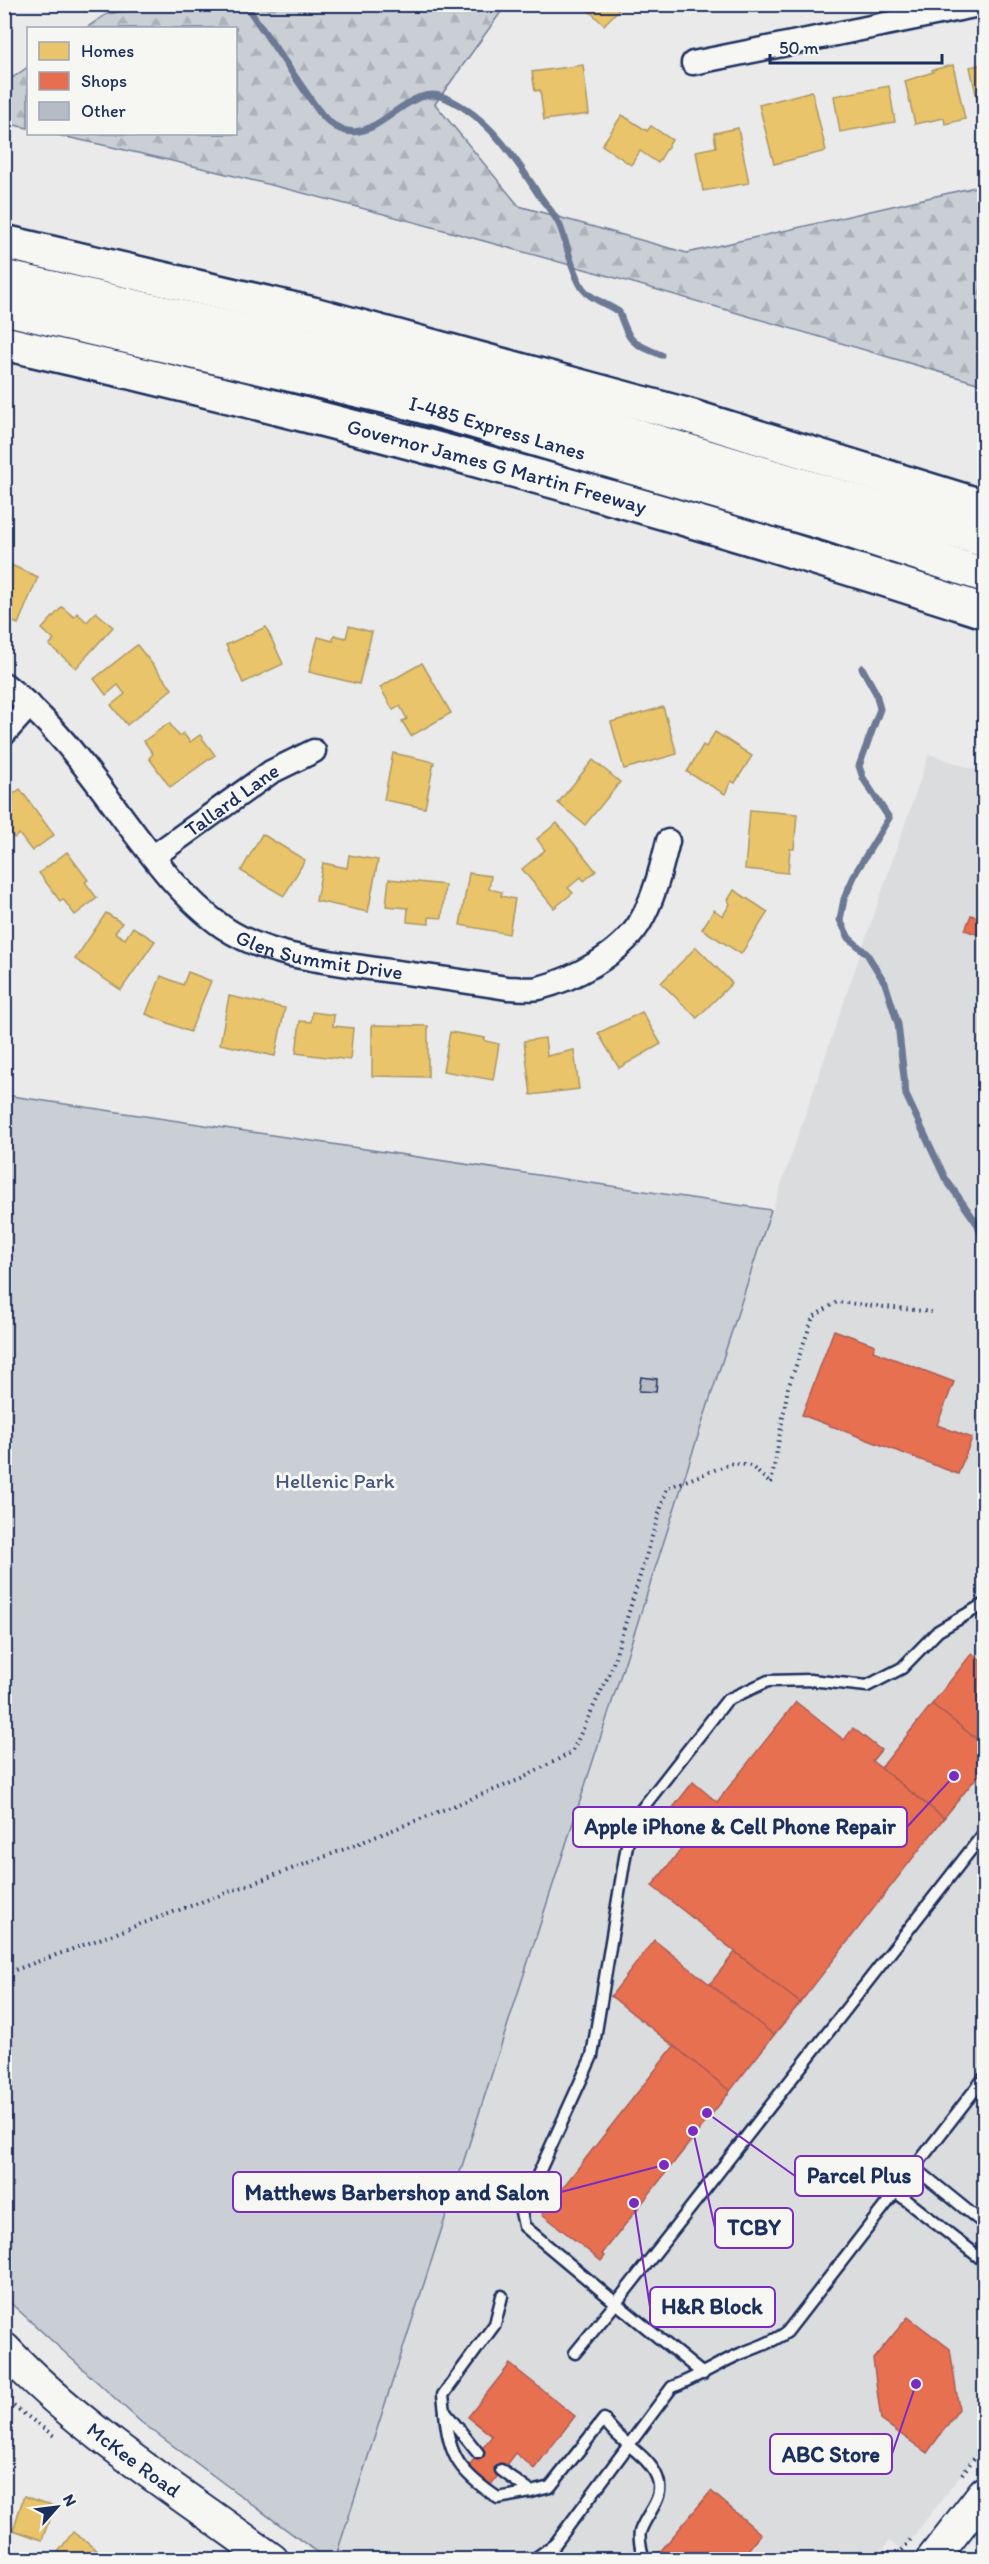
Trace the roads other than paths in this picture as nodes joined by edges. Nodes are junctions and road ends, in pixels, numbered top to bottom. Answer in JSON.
{"nodes":[{"id":1,"x":984,"y":4,"type":"edge"},
{"id":2,"x":693,"y":63,"type":"dead end"},
{"id":3,"x":4,"y":242,"type":"edge"},
{"id":4,"x":4,"y":277,"type":"edge"},
{"id":5,"x":4,"y":308,"type":"edge"},
{"id":6,"x":4,"y":343,"type":"edge"},
{"id":7,"x":984,"y":507,"type":"edge"},
{"id":8,"x":984,"y":540,"type":"edge"},
{"id":9,"x":984,"y":575,"type":"edge"},
{"id":10,"x":984,"y":611,"type":"edge"},
{"id":11,"x":4,"y":684,"type":"edge"},
{"id":12,"x":30,"y":705,"type":"junction"},
{"id":13,"x":4,"y":734,"type":"edge"},
{"id":14,"x":314,"y":751,"type":"dead end"},
{"id":15,"x":668,"y":841,"type":"dead end"},
{"id":16,"x":154,"y":856,"type":"junction"},
{"id":17,"x":984,"y":1605,"type":"edge"},
{"id":18,"x":984,"y":1833,"type":"edge"},
{"id":19,"x":984,"y":2079,"type":"edge"},
{"id":20,"x":915,"y":2168,"type":"junction"},
{"id":21,"x":896,"y":2192,"type":"junction"},
{"id":22,"x":984,"y":2224,"type":"edge"},
{"id":23,"x":984,"y":2261,"type":"edge"},
{"id":24,"x":502,"y":2296,"type":"dead end"},
{"id":25,"x":616,"y":2303,"type":"junction"},
{"id":26,"x":4,"y":2349,"type":"edge"},
{"id":27,"x":575,"y":2353,"type":"dead end"},
{"id":28,"x":703,"y":2374,"type":"junction"},
{"id":29,"x":445,"y":2412,"type":"junction"},
{"id":30,"x":628,"y":2445,"type":"junction"},
{"id":31,"x":478,"y":2454,"type":"dead end"},
{"id":32,"x":501,"y":2470,"type":"dead end"},
{"id":33,"x":531,"y":2492,"type":"junction"},
{"id":34,"x":984,"y":2493,"type":"edge"},
{"id":35,"x":555,"y":2544,"type":"junction"},
{"id":36,"x":272,"y":2559,"type":"edge"},
{"id":37,"x":533,"y":2559,"type":"edge"},
{"id":38,"x":548,"y":2559,"type":"edge"},
{"id":39,"x":644,"y":2559,"type":"edge"},
{"id":40,"x":932,"y":2559,"type":"edge"}],
"edges":[{"from":1,"to":2,"type":"street"},
{"from":3,"to":7,"type":"highway"},
{"from":4,"to":8,"type":"highway","name":"I-485 Express Lanes"},
{"from":5,"to":9,"type":"highway","name":"I-485 Express Lanes"},
{"from":6,"to":10,"type":"highway","name":"Governor James G Martin Freeway"},
{"from":11,"to":12,"type":"street","name":"Glen Summit Drive"},
{"from":12,"to":13,"type":"street"},
{"from":12,"to":16,"type":"street","name":"Glen Summit Drive"},
{"from":14,"to":16,"type":"street","name":"Tallard Lane"},
{"from":15,"to":16,"type":"street","name":"Glen Summit Drive"},
{"from":17,"to":25,"type":"lane"},
{"from":18,"to":25,"type":"lane"},
{"from":19,"to":20,"type":"lane"},
{"from":20,"to":21,"type":"lane"},
{"from":20,"to":22,"type":"lane"},
{"from":21,"to":23,"type":"lane"},
{"from":21,"to":28,"type":"lane"},
{"from":24,"to":29,"type":"lane"},
{"from":25,"to":27,"type":"lane"},
{"from":25,"to":28,"type":"lane"},
{"from":26,"to":36,"type":"main road","name":"McKee Road"},
{"from":28,"to":30,"type":"lane"},
{"from":29,"to":31,"type":"lane"},
{"from":29,"to":33,"type":"lane"},
{"from":30,"to":33,"type":"lane"},
{"from":30,"to":35,"type":"lane"},
{"from":30,"to":39,"type":"lane"},
{"from":32,"to":33,"type":"lane"},
{"from":34,"to":40,"type":"main road"},
{"from":35,"to":37,"type":"lane"},
{"from":35,"to":38,"type":"lane"}]}
